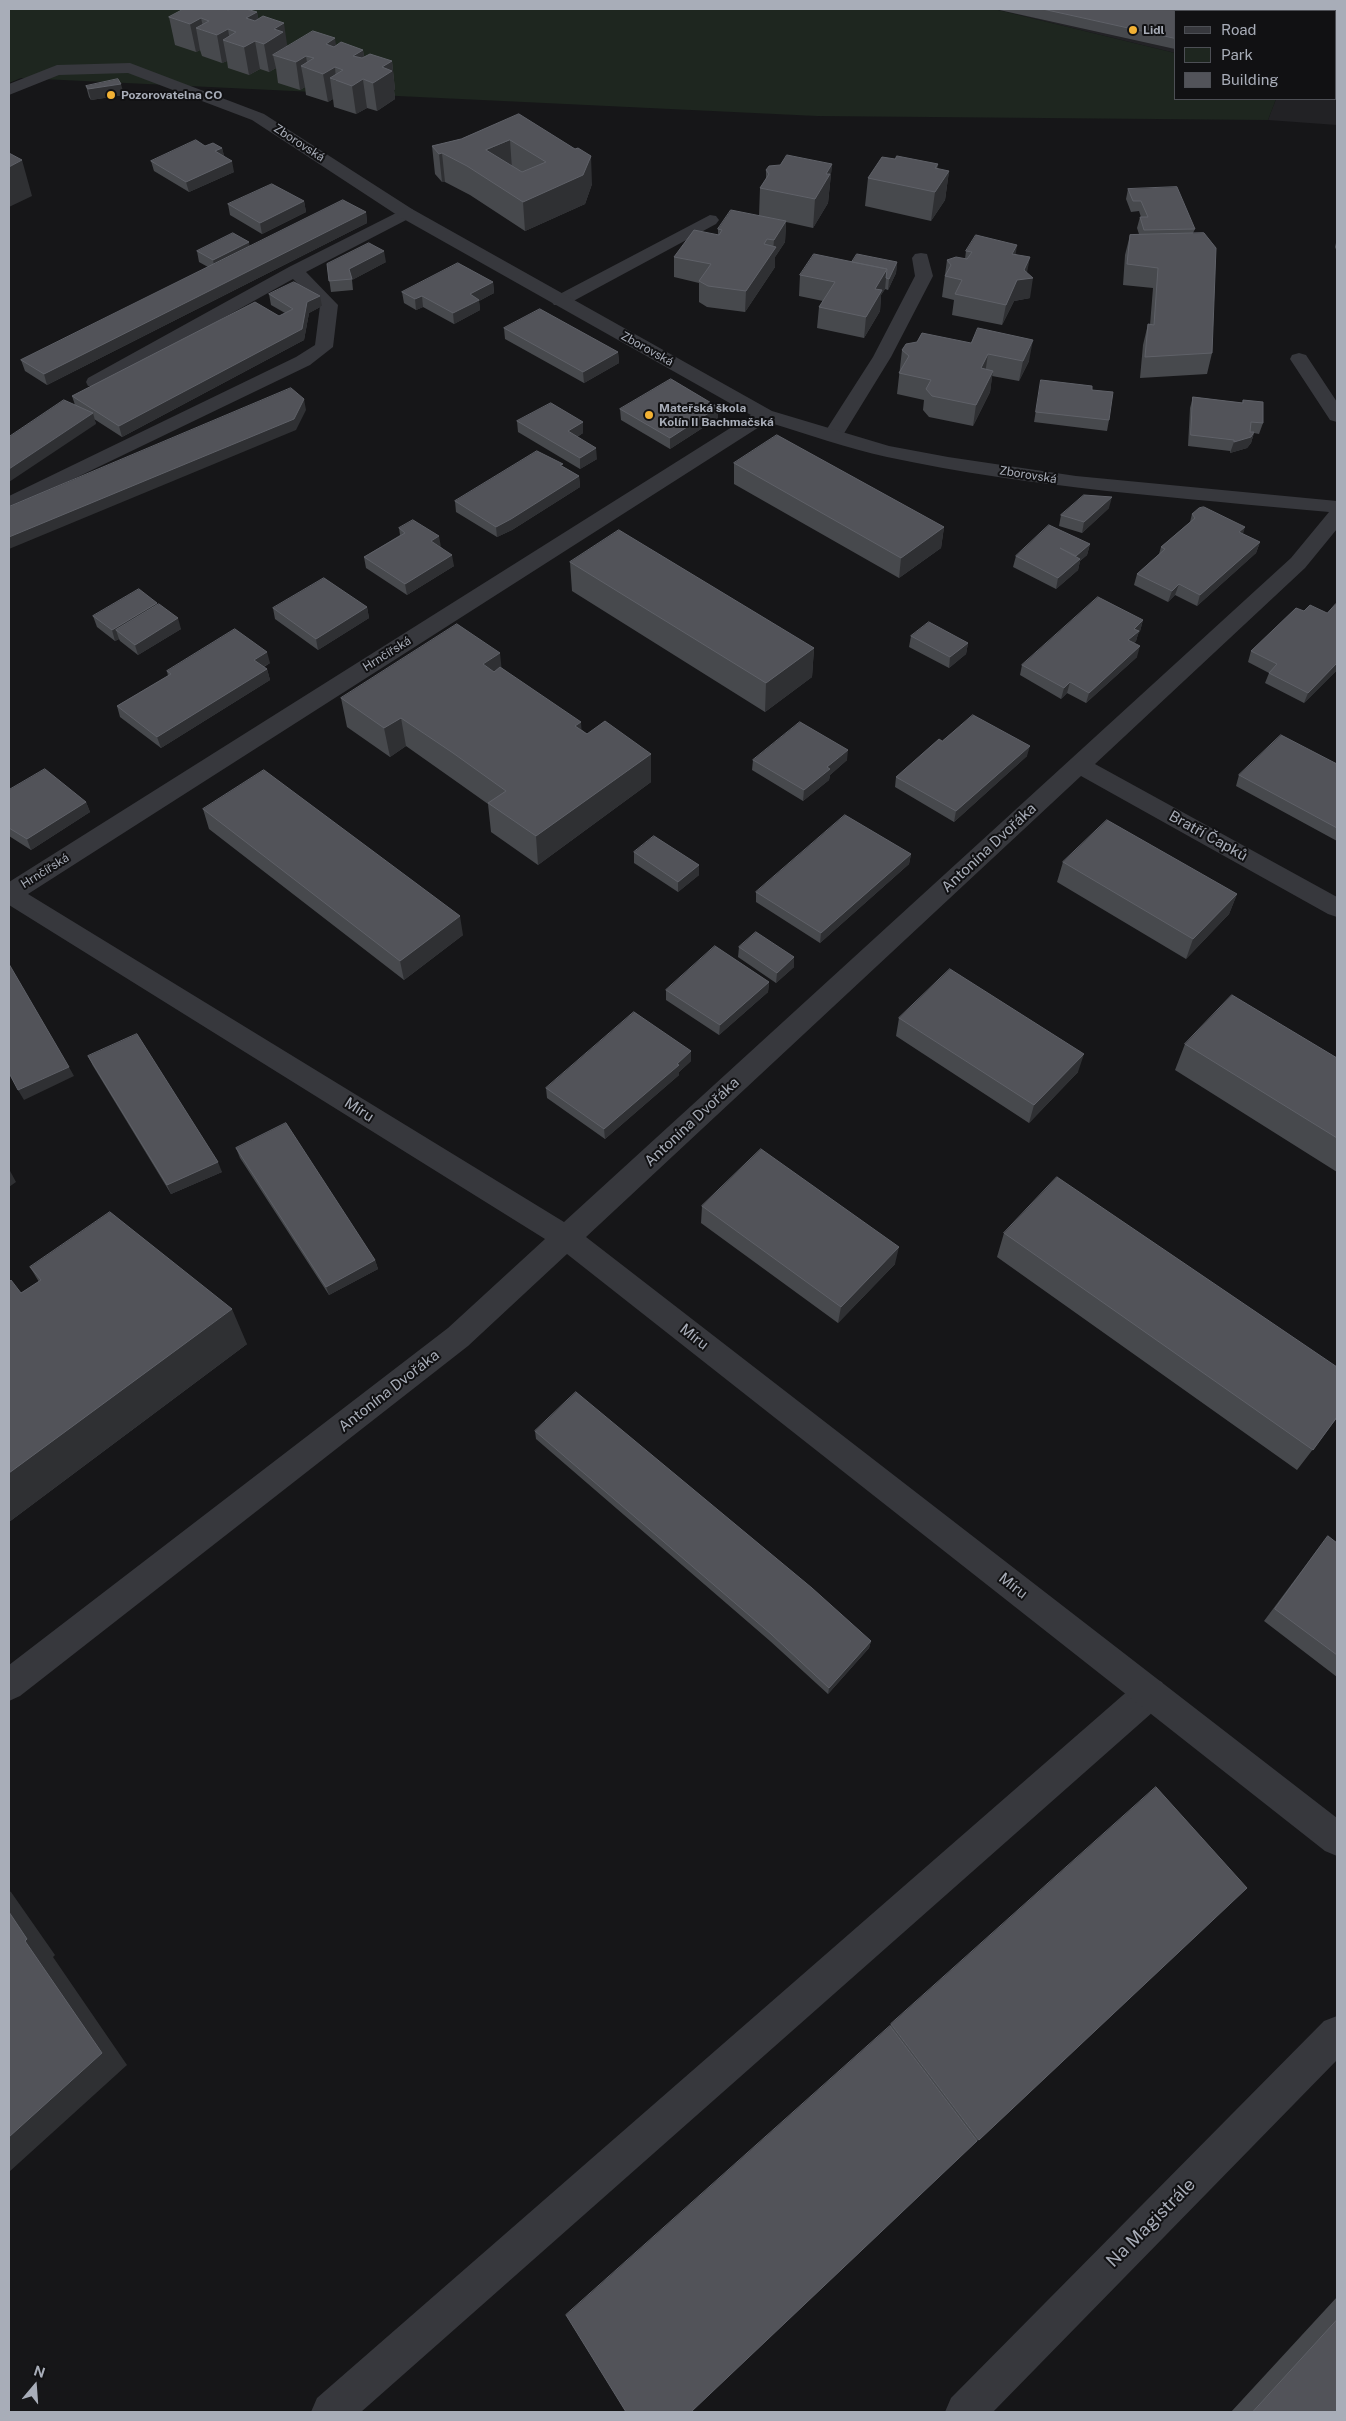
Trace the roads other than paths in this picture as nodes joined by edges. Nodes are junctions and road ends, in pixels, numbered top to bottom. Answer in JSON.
{"nodes":[{"id":1,"x":9,"y":90,"type":"edge"},
{"id":2,"x":406,"y":213,"type":"junction"},
{"id":3,"x":710,"y":220,"type":"dead end"},
{"id":4,"x":921,"y":258,"type":"dead end"},
{"id":5,"x":295,"y":271,"type":"junction"},
{"id":6,"x":560,"y":301,"type":"junction"},
{"id":7,"x":1299,"y":359,"type":"dead end"},
{"id":8,"x":95,"y":382,"type":"edge"},
{"id":9,"x":765,"y":415,"type":"junction"},
{"id":10,"x":1337,"y":416,"type":"edge"},
{"id":11,"x":833,"y":435,"type":"junction"},
{"id":12,"x":9,"y":504,"type":"edge"},
{"id":13,"x":1337,"y":507,"type":"edge"},
{"id":14,"x":1337,"y":516,"type":"edge"},
{"id":15,"x":1080,"y":764,"type":"junction"},
{"id":16,"x":9,"y":894,"type":"edge"},
{"id":17,"x":1337,"y":908,"type":"edge"},
{"id":18,"x":567,"y":1238,"type":"junction"},
{"id":19,"x":9,"y":1686,"type":"edge"},
{"id":20,"x":1150,"y":1693,"type":"junction"},
{"id":21,"x":1337,"y":1839,"type":"edge"},
{"id":22,"x":1337,"y":2034,"type":"edge"},
{"id":23,"x":331,"y":2412,"type":"edge"},
{"id":24,"x":965,"y":2412,"type":"edge"}],
"edges":[{"from":1,"to":2,"type":"street","name":"Zborovská"},
{"from":2,"to":5,"type":"street"},
{"from":2,"to":6,"type":"street","name":"Zborovská"},
{"from":3,"to":6,"type":"street"},
{"from":4,"to":11,"type":"street"},
{"from":5,"to":8,"type":"street"},
{"from":5,"to":12,"type":"street"},
{"from":6,"to":9,"type":"street","name":"Zborovská"},
{"from":7,"to":10,"type":"street"},
{"from":9,"to":11,"type":"street","name":"Zborovská"},
{"from":9,"to":16,"type":"street","name":"Hrnčířská"},
{"from":11,"to":13,"type":"street","name":"Zborovská"},
{"from":14,"to":15,"type":"street","name":"Antonína Dvořáka"},
{"from":15,"to":17,"type":"street","name":"Bratří Čapků"},
{"from":15,"to":18,"type":"street","name":"Antonína Dvořáka"},
{"from":16,"to":18,"type":"street","name":"Míru"},
{"from":18,"to":19,"type":"street","name":"Antonína Dvořáka"},
{"from":18,"to":20,"type":"street","name":"Míru"},
{"from":20,"to":21,"type":"street","name":"Míru"},
{"from":20,"to":23,"type":"street"},
{"from":22,"to":24,"type":"street","name":"Na Magistrále"}]}
